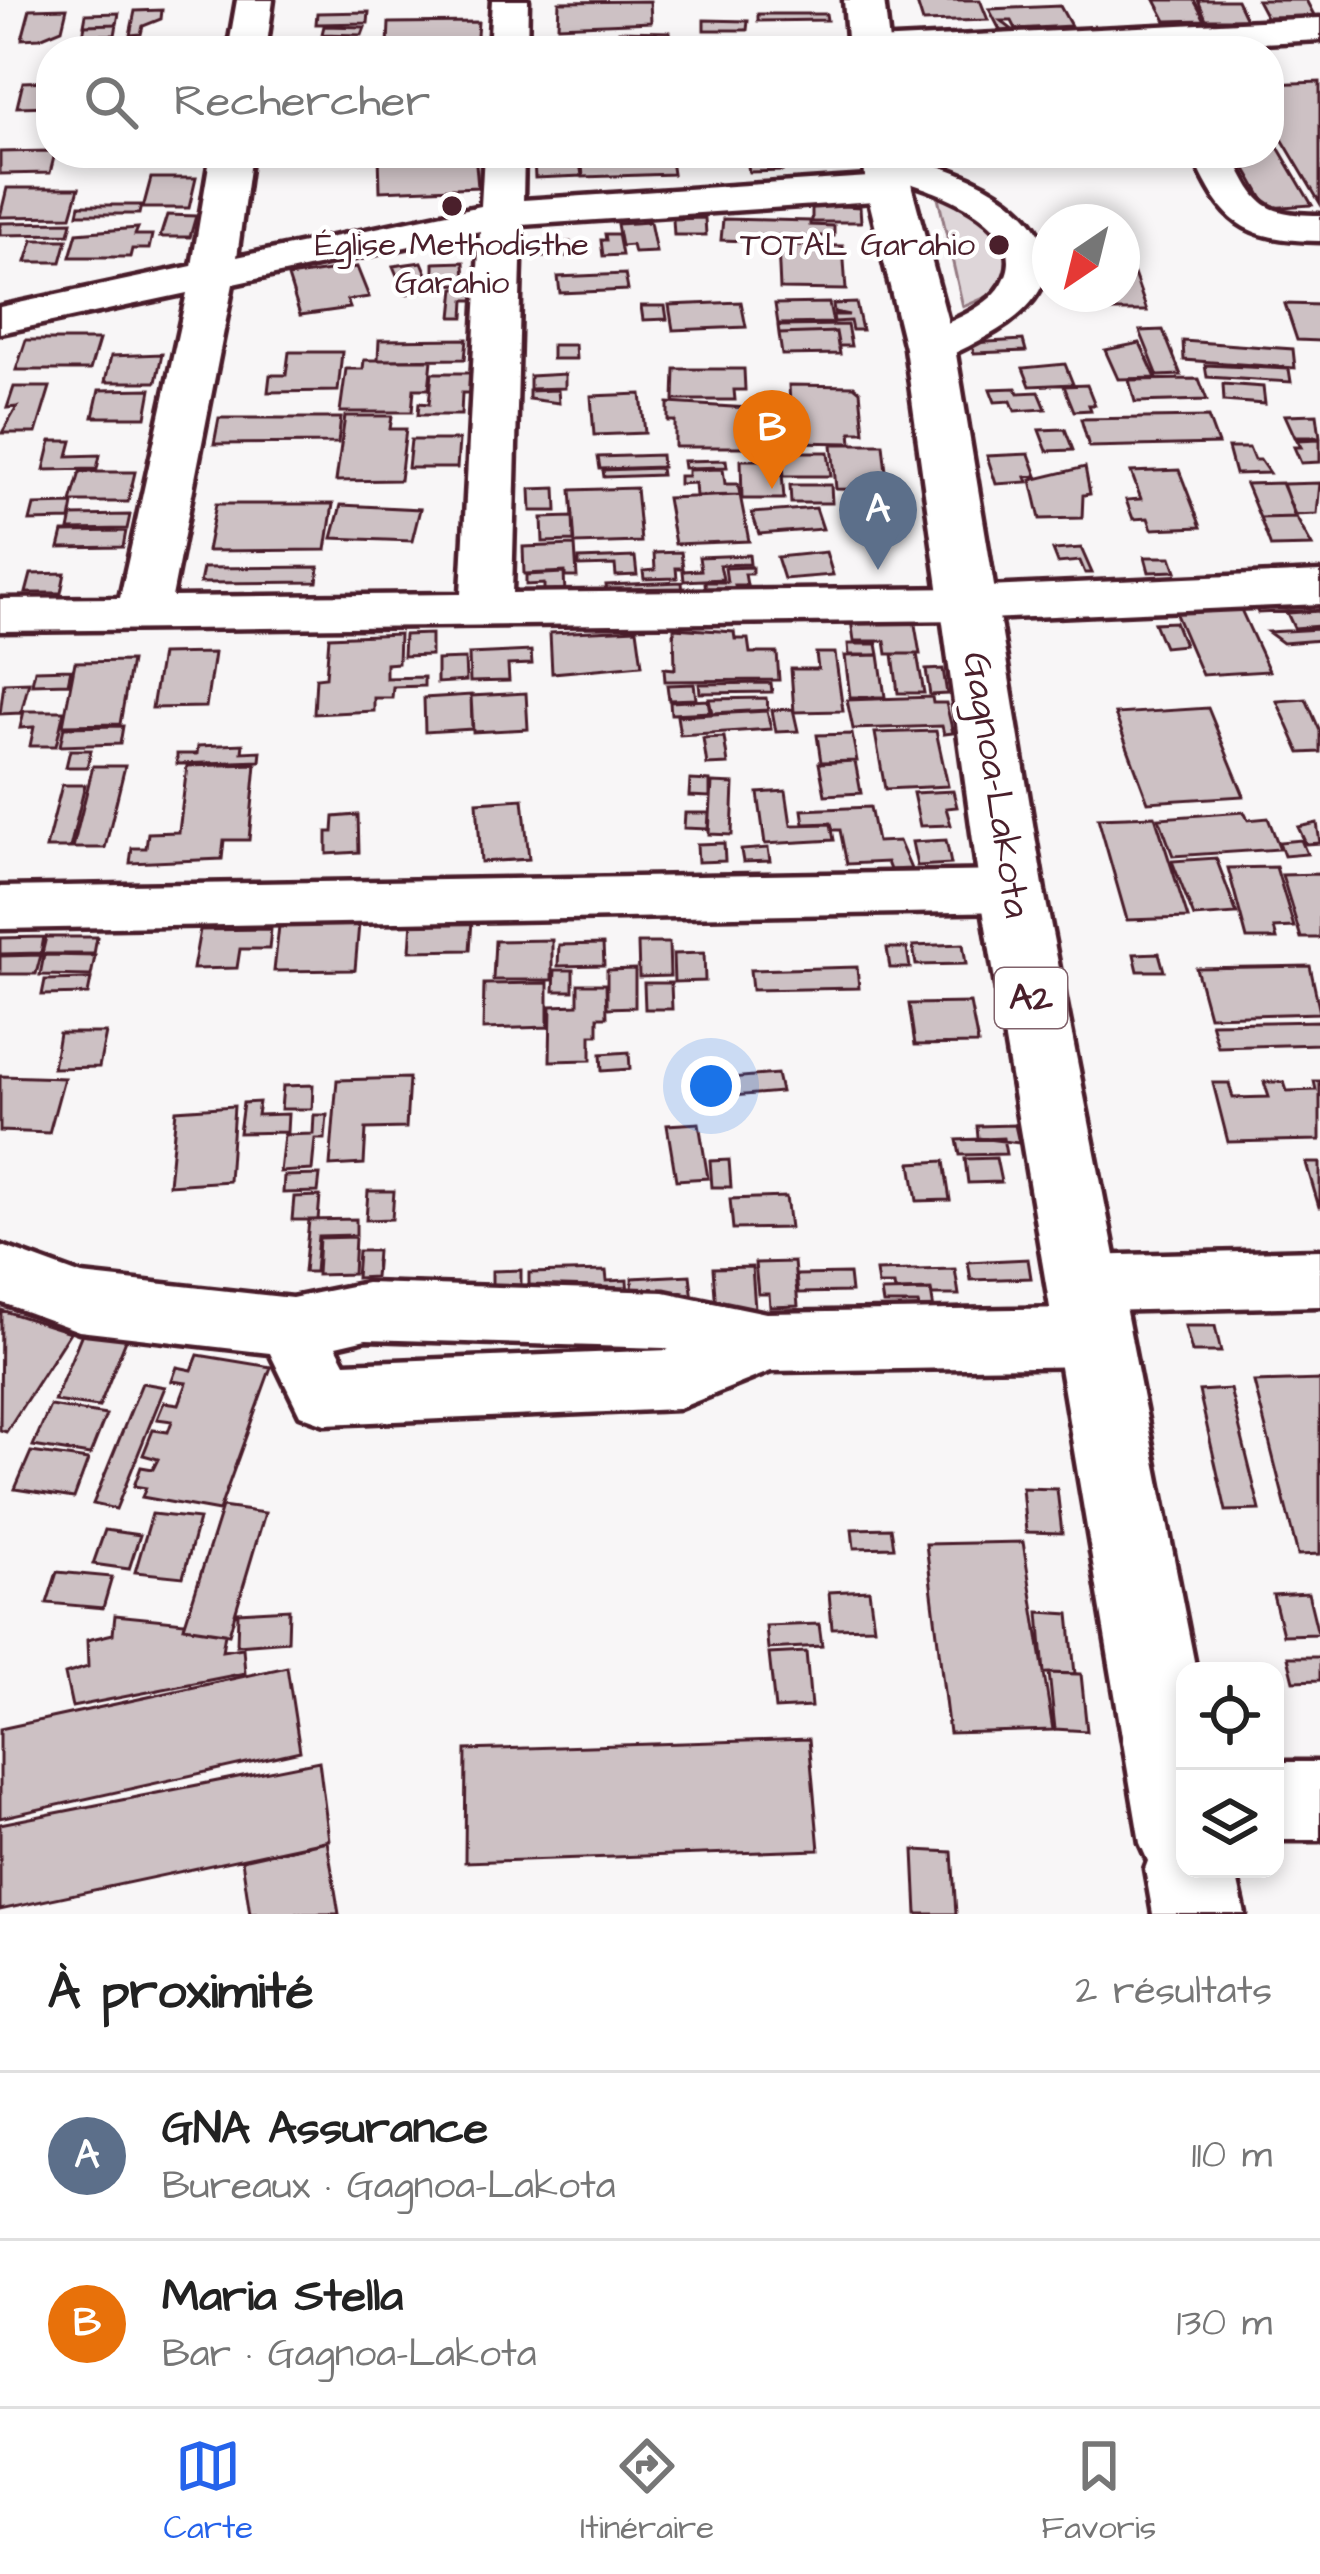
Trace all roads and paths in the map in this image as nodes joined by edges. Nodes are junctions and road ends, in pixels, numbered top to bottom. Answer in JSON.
{"nodes":[{"id":1,"x":255,"y":0,"type":"edge"},
{"id":2,"x":510,"y":0,"type":"edge"},
{"id":3,"x":864,"y":0,"type":"edge"},
{"id":4,"x":1320,"y":29,"type":"edge"},
{"id":5,"x":249,"y":36,"type":"edge"},
{"id":6,"x":509,"y":36,"type":"edge"},
{"id":7,"x":870,"y":36,"type":"edge"},
{"id":8,"x":1177,"y":36,"type":"edge"},
{"id":9,"x":229,"y":168,"type":"edge"},
{"id":10,"x":503,"y":168,"type":"edge"},
{"id":11,"x":887,"y":168,"type":"edge"},
{"id":12,"x":1219,"y":168,"type":"edge"},
{"id":13,"x":501,"y":214,"type":"junction"},
{"id":14,"x":1320,"y":228,"type":"edge"},
{"id":15,"x":213,"y":273,"type":"junction"},
{"id":16,"x":0,"y":320,"type":"edge"},
{"id":17,"x":930,"y":348,"type":"junction"},
{"id":18,"x":1320,"y":588,"type":"edge"},
{"id":19,"x":966,"y":604,"type":"junction"},
{"id":20,"x":486,"y":611,"type":"junction"},
{"id":21,"x":143,"y":612,"type":"junction"},
{"id":22,"x":0,"y":615,"type":"edge"},
{"id":23,"x":1012,"y":891,"type":"junction"},
{"id":24,"x":0,"y":908,"type":"edge"},
{"id":25,"x":0,"y":1274,"type":"edge"},
{"id":26,"x":1320,"y":1278,"type":"edge"},
{"id":27,"x":1087,"y":1311,"type":"junction"},
{"id":28,"x":1176,"y":1786,"type":"edge"},
{"id":29,"x":1284,"y":1801,"type":"edge"},
{"id":30,"x":1320,"y":1801,"type":"edge"},
{"id":31,"x":1193,"y":1878,"type":"edge"},
{"id":32,"x":1199,"y":1914,"type":"edge"}],
"edges":[{"from":1,"to":5,"type":"street"},
{"from":2,"to":6,"type":"street"},
{"from":3,"to":7,"type":"main road"},
{"from":4,"to":8,"type":"street"},
{"from":9,"to":15,"type":"street"},
{"from":10,"to":13,"type":"street"},
{"from":11,"to":13,"type":"street"},
{"from":11,"to":17,"type":"main road","name":"Gagnoa-Lakota","number":"A2"},
{"from":11,"to":17,"type":"street"},
{"from":12,"to":14,"type":"street"},
{"from":13,"to":15,"type":"street"},
{"from":13,"to":20,"type":"street"},
{"from":15,"to":16,"type":"street"},
{"from":15,"to":21,"type":"street"},
{"from":17,"to":19,"type":"main road","name":"Gagnoa-Lakota","number":"A2"},
{"from":18,"to":19,"type":"street"},
{"from":19,"to":20,"type":"street"},
{"from":19,"to":23,"type":"main road","name":"Gagnoa-Lakota","number":"A2"},
{"from":20,"to":21,"type":"street"},
{"from":21,"to":22,"type":"street"},
{"from":23,"to":24,"type":"street"},
{"from":23,"to":27,"type":"main road","name":"Gagnoa-Lakota","number":"A2"},
{"from":25,"to":27,"type":"street"},
{"from":26,"to":27,"type":"street"},
{"from":27,"to":28,"type":"main road","name":"Gagnoa-Lakota","number":"A2"},
{"from":29,"to":30,"type":"street"},
{"from":31,"to":32,"type":"main road","name":"Gagnoa-Lakota","number":"A2"}]}
